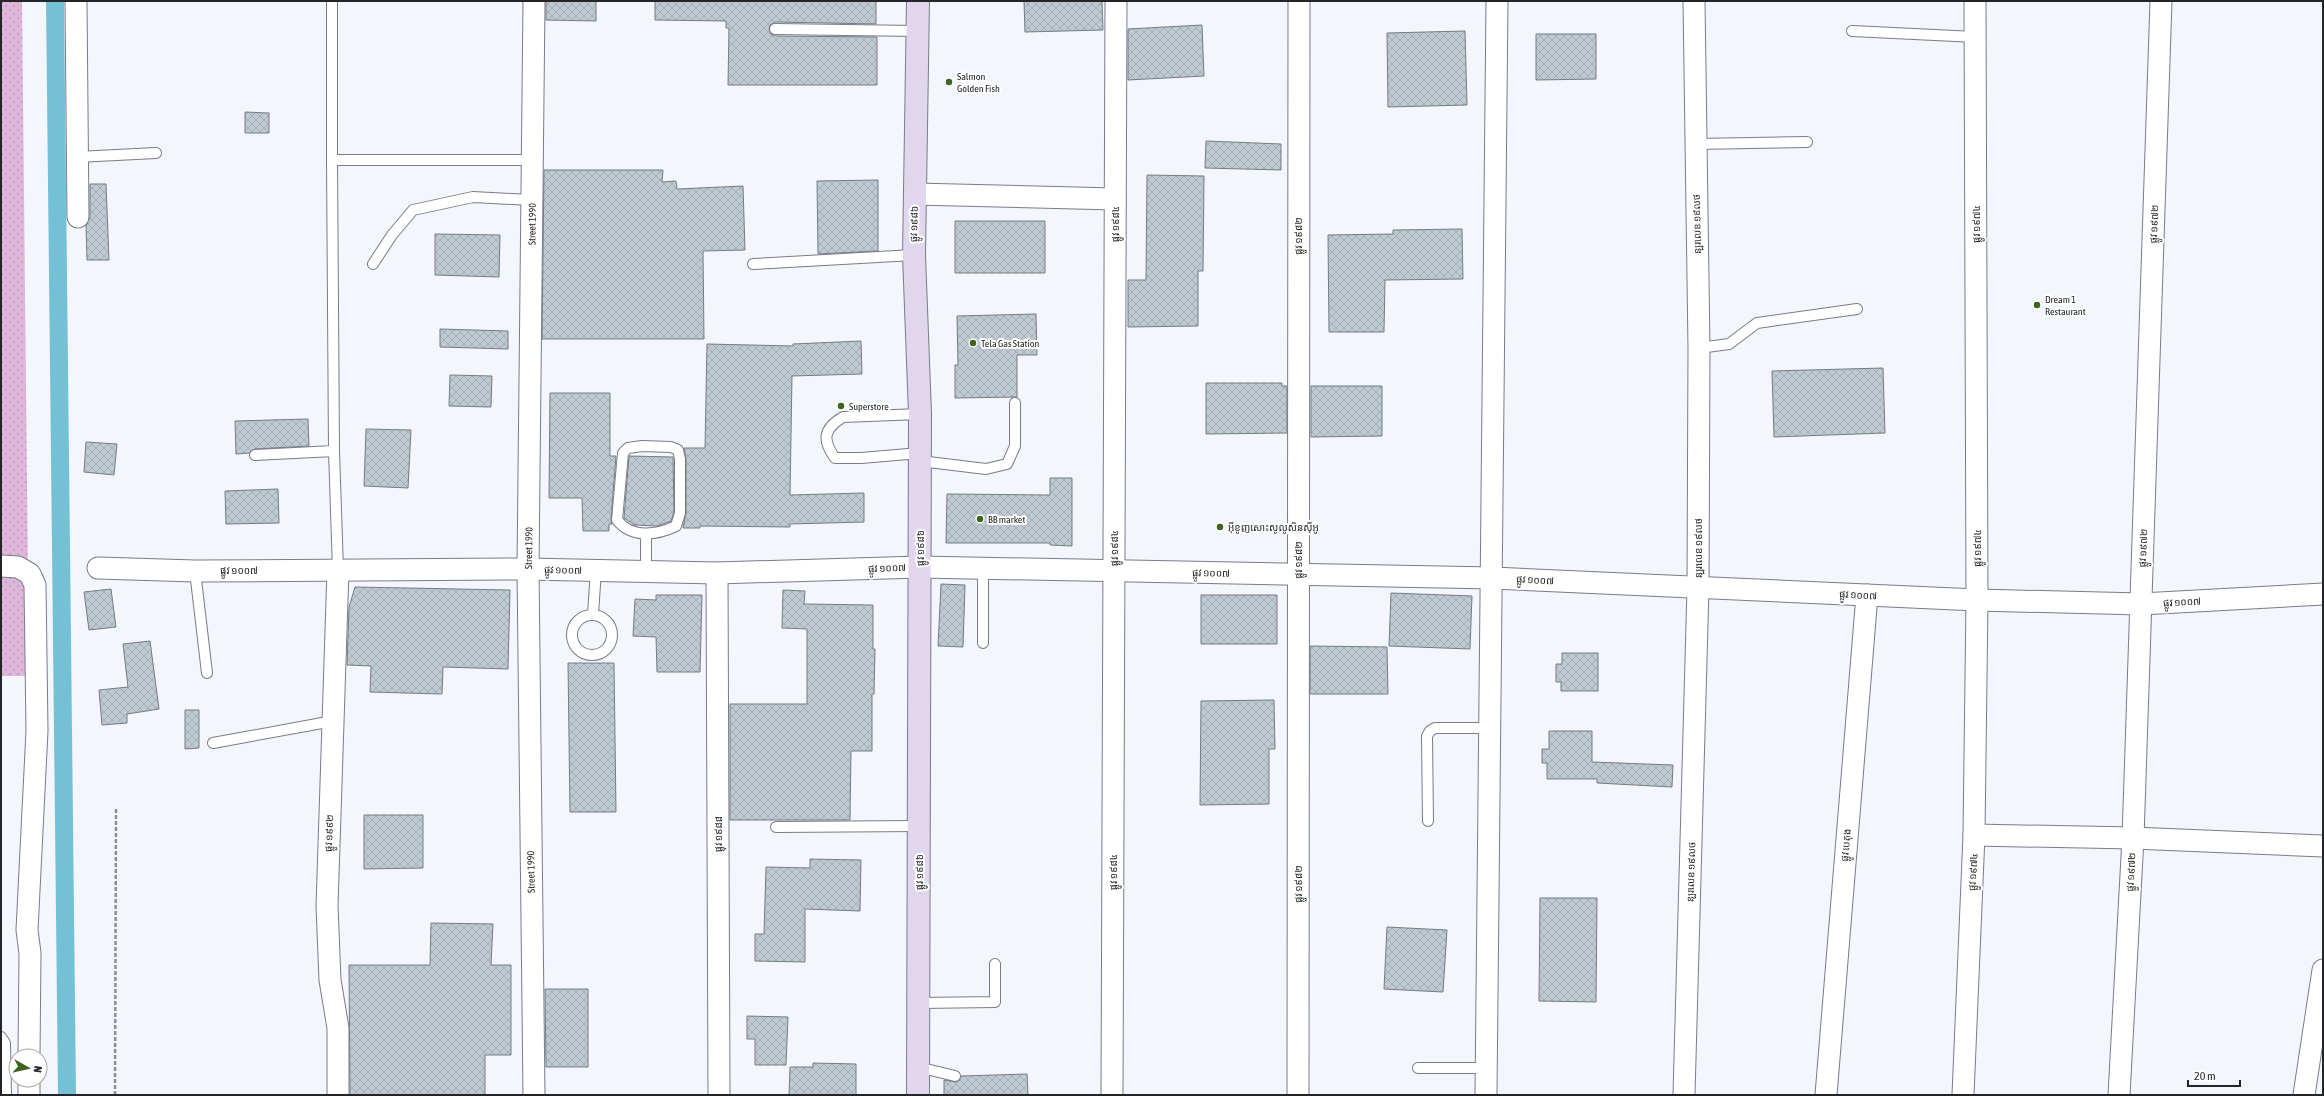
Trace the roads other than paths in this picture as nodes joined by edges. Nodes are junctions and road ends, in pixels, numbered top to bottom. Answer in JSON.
{"nodes":[{"id":1,"x":76,"y":1,"type":"edge"},
{"id":2,"x":332,"y":1,"type":"edge"},
{"id":3,"x":534,"y":1,"type":"edge"},
{"id":4,"x":918,"y":1,"type":"edge"},
{"id":5,"x":1116,"y":1,"type":"edge"},
{"id":6,"x":1299,"y":1,"type":"edge"},
{"id":7,"x":1496,"y":1,"type":"edge"},
{"id":8,"x":1694,"y":1,"type":"edge"},
{"id":9,"x":1975,"y":1,"type":"edge"},
{"id":10,"x":2161,"y":1,"type":"edge"},
{"id":11,"x":775,"y":29,"type":"dead end"},
{"id":12,"x":917,"y":31,"type":"junction"},
{"id":13,"x":1852,"y":31,"type":"dead end"},
{"id":14,"x":1976,"y":37,"type":"junction"},
{"id":15,"x":1807,"y":142,"type":"dead end"},
{"id":16,"x":1695,"y":144,"type":"junction"},
{"id":17,"x":156,"y":153,"type":"dead end"},
{"id":18,"x":77,"y":157,"type":"junction"},
{"id":19,"x":332,"y":160,"type":"junction"},
{"id":20,"x":531,"y":160,"type":"junction"},
{"id":21,"x":915,"y":194,"type":"junction"},
{"id":22,"x":1115,"y":199,"type":"junction"},
{"id":23,"x":531,"y":200,"type":"junction"},
{"id":24,"x":78,"y":217,"type":"dead end"},
{"id":25,"x":914,"y":255,"type":"junction"},
{"id":26,"x":374,"y":264,"type":"dead end"},
{"id":27,"x":753,"y":264,"type":"dead end"},
{"id":28,"x":1856,"y":308,"type":"dead end"},
{"id":29,"x":1699,"y":348,"type":"junction"},
{"id":30,"x":1015,"y":403,"type":"dead end"},
{"id":31,"x":920,"y":414,"type":"junction"},
{"id":32,"x":334,"y":451,"type":"junction"},
{"id":33,"x":255,"y":455,"type":"dead end"},
{"id":34,"x":920,"y":457,"type":"junction"},
{"id":35,"x":646,"y":535,"type":"junction"},
{"id":36,"x":1,"y":566,"type":"edge"},
{"id":37,"x":920,"y":567,"type":"junction"},
{"id":38,"x":98,"y":568,"type":"dead end"},
{"id":39,"x":983,"y":568,"type":"junction"},
{"id":40,"x":528,"y":569,"type":"junction"},
{"id":41,"x":338,"y":570,"type":"junction"},
{"id":42,"x":596,"y":570,"type":"junction"},
{"id":43,"x":195,"y":571,"type":"junction"},
{"id":44,"x":646,"y":571,"type":"junction"},
{"id":45,"x":1114,"y":571,"type":"junction"},
{"id":46,"x":717,"y":573,"type":"junction"},
{"id":47,"x":1298,"y":574,"type":"junction"},
{"id":48,"x":1493,"y":578,"type":"junction"},
{"id":49,"x":1698,"y":588,"type":"junction"},
{"id":50,"x":2323,"y":594,"type":"edge"},
{"id":51,"x":1867,"y":595,"type":"junction"},
{"id":52,"x":1977,"y":600,"type":"junction"},
{"id":53,"x":2141,"y":604,"type":"junction"},
{"id":54,"x":593,"y":614,"type":"junction"},
{"id":55,"x":983,"y":643,"type":"dead end"},
{"id":56,"x":207,"y":673,"type":"dead end"},
{"id":57,"x":333,"y":721,"type":"junction"},
{"id":58,"x":1491,"y":728,"type":"junction"},
{"id":59,"x":213,"y":743,"type":"dead end"},
{"id":60,"x":1428,"y":821,"type":"dead end"},
{"id":61,"x":919,"y":826,"type":"junction"},
{"id":62,"x":776,"y":827,"type":"dead end"},
{"id":63,"x":1974,"y":835,"type":"junction"},
{"id":64,"x":2133,"y":838,"type":"junction"},
{"id":65,"x":2323,"y":846,"type":"edge"},
{"id":66,"x":995,"y":964,"type":"dead end"},
{"id":67,"x":2323,"y":970,"type":"edge"},
{"id":68,"x":919,"y":1003,"type":"junction"},
{"id":69,"x":1,"y":1037,"type":"edge"},
{"id":70,"x":29,"y":1048,"type":"edge"},
{"id":71,"x":918,"y":1067,"type":"junction"},
{"id":72,"x":1418,"y":1068,"type":"dead end"},
{"id":73,"x":1487,"y":1068,"type":"junction"},
{"id":74,"x":955,"y":1076,"type":"dead end"},
{"id":75,"x":6,"y":1095,"type":"edge"},
{"id":76,"x":338,"y":1095,"type":"edge"},
{"id":77,"x":534,"y":1095,"type":"edge"},
{"id":78,"x":719,"y":1095,"type":"edge"},
{"id":79,"x":918,"y":1095,"type":"edge"},
{"id":80,"x":1112,"y":1095,"type":"edge"},
{"id":81,"x":1298,"y":1095,"type":"edge"},
{"id":82,"x":1486,"y":1095,"type":"edge"},
{"id":83,"x":1684,"y":1095,"type":"edge"},
{"id":84,"x":1826,"y":1095,"type":"edge"},
{"id":85,"x":1963,"y":1095,"type":"edge"},
{"id":86,"x":2119,"y":1095,"type":"edge"},
{"id":87,"x":2304,"y":1095,"type":"edge"}],
"edges":[{"from":1,"to":18,"type":"street"},
{"from":2,"to":19,"type":"lane"},
{"from":3,"to":20,"type":"street","name":"Street 1990"},
{"from":4,"to":12,"type":"main road","name":"ផ្លូវ ១៩៨៦"},
{"from":5,"to":22,"type":"street","name":"ផ្លូវ ១៩៨៤"},
{"from":6,"to":47,"type":"street","name":"ផ្លូវ ១៩៨២"},
{"from":7,"to":48,"type":"street"},
{"from":8,"to":16,"type":"street","name":"ន្ឡរលេខ ១៩លថ"},
{"from":9,"to":14,"type":"street","name":"ផ្លូវ ១៩៧៤"},
{"from":10,"to":53,"type":"street","name":"ផ្លូវ ១៩៧២"},
{"from":11,"to":12,"type":"lane"},
{"from":12,"to":21,"type":"main road","name":"ផ្លូវ ១៩៨៦"},
{"from":13,"to":14,"type":"lane"},
{"from":14,"to":52,"type":"street","name":"ផ្លូវ ១៩៧៤"},
{"from":15,"to":16,"type":"lane"},
{"from":16,"to":29,"type":"street","name":"ន្ឡរលេខ ១៩លថ"},
{"from":17,"to":18,"type":"lane"},
{"from":18,"to":24,"type":"street"},
{"from":19,"to":20,"type":"lane"},
{"from":19,"to":32,"type":"lane"},
{"from":20,"to":23,"type":"street","name":"Street 1990"},
{"from":21,"to":22,"type":"street"},
{"from":21,"to":25,"type":"main road","name":"ផ្លូវ ១៩៨៦"},
{"from":22,"to":45,"type":"street","name":"ផ្លូវ ១៩៨៤"},
{"from":23,"to":26,"type":"lane"},
{"from":23,"to":40,"type":"street","name":"Street 1990"},
{"from":25,"to":27,"type":"lane"},
{"from":25,"to":31,"type":"main road","name":"ផ្លូវ ១៩៨៦"},
{"from":28,"to":29,"type":"lane"},
{"from":29,"to":49,"type":"street","name":"ន្ឡរលេខ ១៩លថ"},
{"from":30,"to":34,"type":"lane"},
{"from":31,"to":34,"type":"main road","name":"ផ្លូវ ១៩៨៦"},
{"from":31,"to":34,"type":"lane"},
{"from":32,"to":33,"type":"lane"},
{"from":32,"to":41,"type":"lane"},
{"from":34,"to":37,"type":"main road","name":"ផ្លូវ ១៩៨៦"},
{"from":35,"to":35,"type":"lane"},
{"from":35,"to":44,"type":"lane"},
{"from":36,"to":70,"type":"street"},
{"from":37,"to":39,"type":"street","name":"ផ្លូវ ១០០៧"},
{"from":37,"to":46,"type":"street","name":"ផ្លូវ ១០០៧"},
{"from":37,"to":61,"type":"main road","name":"ផ្លូវ ១៩៨៦"},
{"from":38,"to":43,"type":"street","name":"ផ្លូវ ១០០៧"},
{"from":39,"to":45,"type":"street","name":"ផ្លូវ ១០០៧"},
{"from":39,"to":55,"type":"lane"},
{"from":40,"to":41,"type":"street","name":"ផ្លូវ ១០០៧"},
{"from":40,"to":42,"type":"street","name":"ផ្លូវ ១០០៧"},
{"from":40,"to":77,"type":"street","name":"Street 1990"},
{"from":41,"to":43,"type":"street","name":"ផ្លូវ ១០០៧"},
{"from":41,"to":57,"type":"street","name":"ផ្លូវ ១៩៩២"},
{"from":42,"to":44,"type":"street","name":"ផ្លូវ ១០០៧"},
{"from":42,"to":54,"type":"lane"},
{"from":43,"to":56,"type":"lane"},
{"from":44,"to":46,"type":"street","name":"ផ្លូវ ១០០៧"},
{"from":45,"to":47,"type":"street","name":"ផ្លូវ ១០០៧"},
{"from":45,"to":80,"type":"street","name":"ផ្លូវ ១៩៨៤"},
{"from":46,"to":78,"type":"street","name":"ផ្លុវ ១៩៨៨"},
{"from":47,"to":48,"type":"street","name":"ផ្លូវ ១០០៧"},
{"from":47,"to":81,"type":"street","name":"ផ្លូវ ១៩៨២"},
{"from":48,"to":49,"type":"street","name":"ផ្លូវ ១០០៧"},
{"from":48,"to":58,"type":"street"},
{"from":49,"to":51,"type":"street","name":"ផ្លូវ ១០០៧"},
{"from":49,"to":83,"type":"street","name":"ន្ឡរលេខ ១៩លថ"},
{"from":50,"to":53,"type":"street","name":"ផ្លូវ ១០០៧"},
{"from":51,"to":52,"type":"street","name":"ផ្លូវ ១០០៧"},
{"from":51,"to":84,"type":"street","name":"ផ្លូវ បេតុង"},
{"from":52,"to":53,"type":"street","name":"ផ្លូវ ១០០៧"},
{"from":52,"to":63,"type":"street","name":"ផ្លូវ ១៩៧៤"},
{"from":53,"to":64,"type":"street","name":"ផ្លូវ ១៩៧២"},
{"from":54,"to":54,"type":"lane"},
{"from":57,"to":59,"type":"lane"},
{"from":57,"to":76,"type":"street","name":"ផ្លូវ ១៩៩២"},
{"from":58,"to":60,"type":"lane"},
{"from":58,"to":73,"type":"street"},
{"from":61,"to":62,"type":"lane"},
{"from":61,"to":68,"type":"main road","name":"ផ្លូវ ១៩៨៦"},
{"from":63,"to":64,"type":"street"},
{"from":63,"to":85,"type":"street","name":"ផ្លូវ ១៩៧៤"},
{"from":64,"to":65,"type":"street"},
{"from":64,"to":86,"type":"street","name":"ផ្លូវ ១៩៧២"},
{"from":66,"to":68,"type":"lane"},
{"from":67,"to":87,"type":"street"},
{"from":68,"to":71,"type":"main road","name":"ផ្លូវ ១៩៨៦"},
{"from":69,"to":75,"type":"lane"},
{"from":71,"to":74,"type":"lane"},
{"from":71,"to":79,"type":"main road","name":"ផ្លូវ ១៩៨៦"},
{"from":72,"to":73,"type":"lane"},
{"from":73,"to":82,"type":"street"}]}
